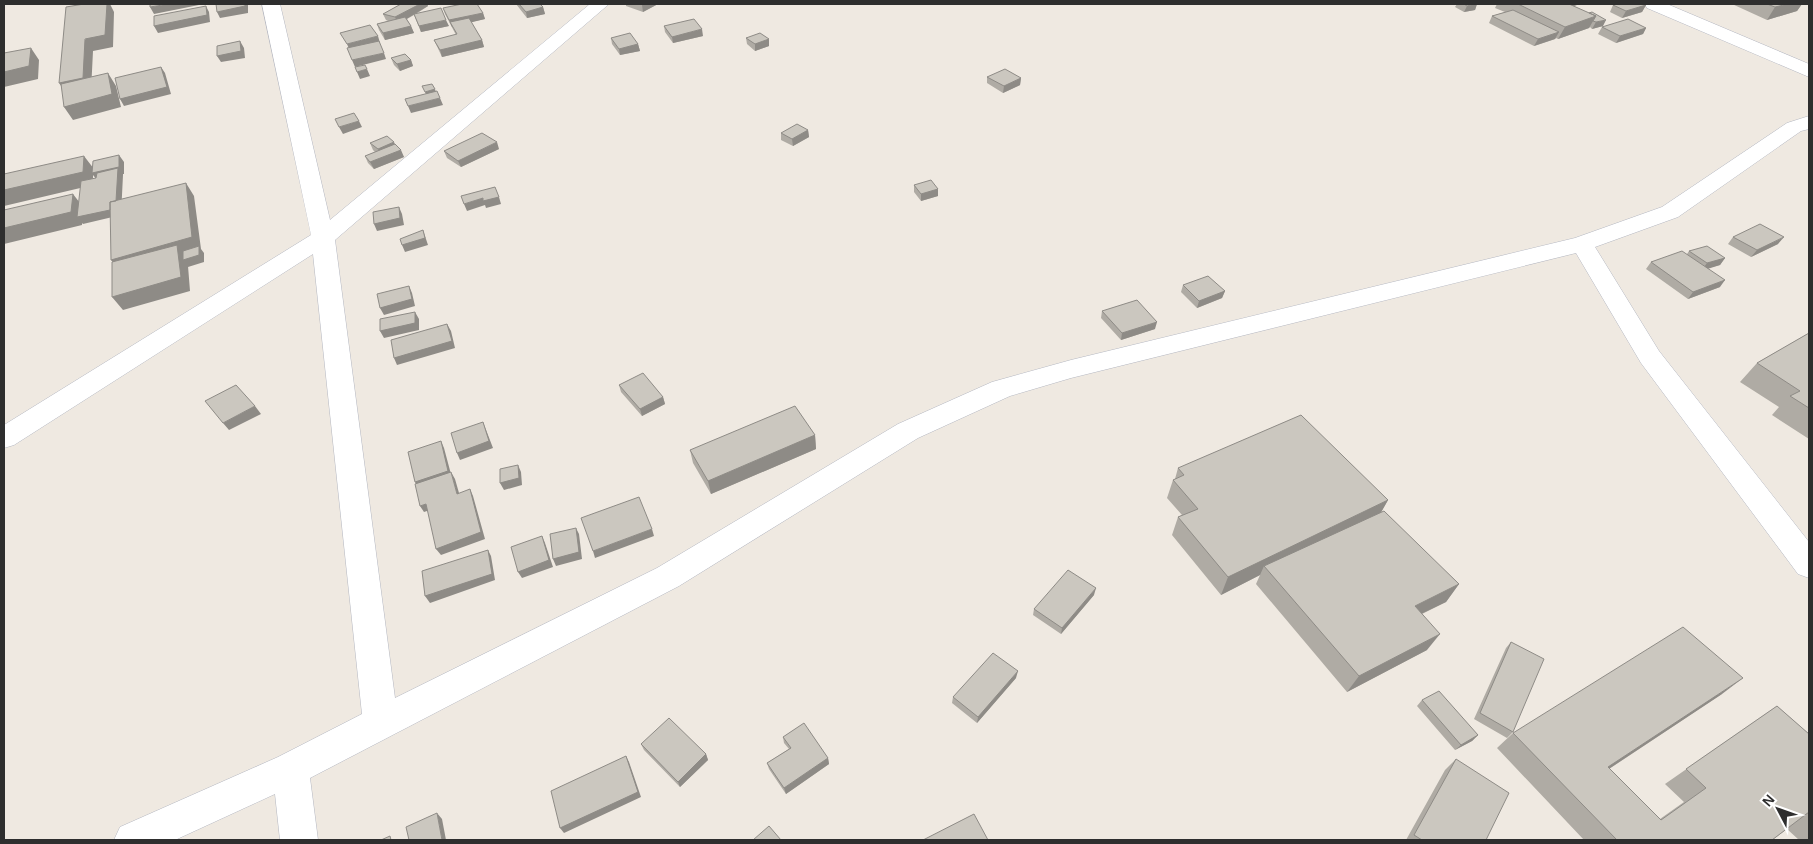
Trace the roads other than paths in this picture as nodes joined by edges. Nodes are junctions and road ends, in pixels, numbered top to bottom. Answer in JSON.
{"nodes":[{"id":1,"x":271,"y":4,"type":"edge"},
{"id":2,"x":600,"y":4,"type":"edge"},
{"id":3,"x":1653,"y":4,"type":"edge"},
{"id":4,"x":1809,"y":71,"type":"edge"},
{"id":5,"x":1809,"y":122,"type":"edge"},
{"id":6,"x":323,"y":238,"type":"junction"},
{"id":7,"x":1582,"y":244,"type":"junction"},
{"id":8,"x":4,"y":438,"type":"edge"},
{"id":9,"x":1809,"y":565,"type":"edge"},
{"id":10,"x":381,"y":724,"type":"junction"},
{"id":11,"x":291,"y":769,"type":"junction"},
{"id":12,"x":132,"y":840,"type":"edge"},
{"id":13,"x":299,"y":840,"type":"edge"}],
"edges":[{"from":1,"to":6,"type":"street"},
{"from":2,"to":6,"type":"street"},
{"from":3,"to":4,"type":"street"},
{"from":5,"to":7,"type":"street"},
{"from":6,"to":8,"type":"street"},
{"from":6,"to":10,"type":"street"},
{"from":7,"to":9,"type":"street"},
{"from":7,"to":10,"type":"street"},
{"from":10,"to":11,"type":"street"},
{"from":11,"to":12,"type":"street"},
{"from":11,"to":13,"type":"street"}]}
